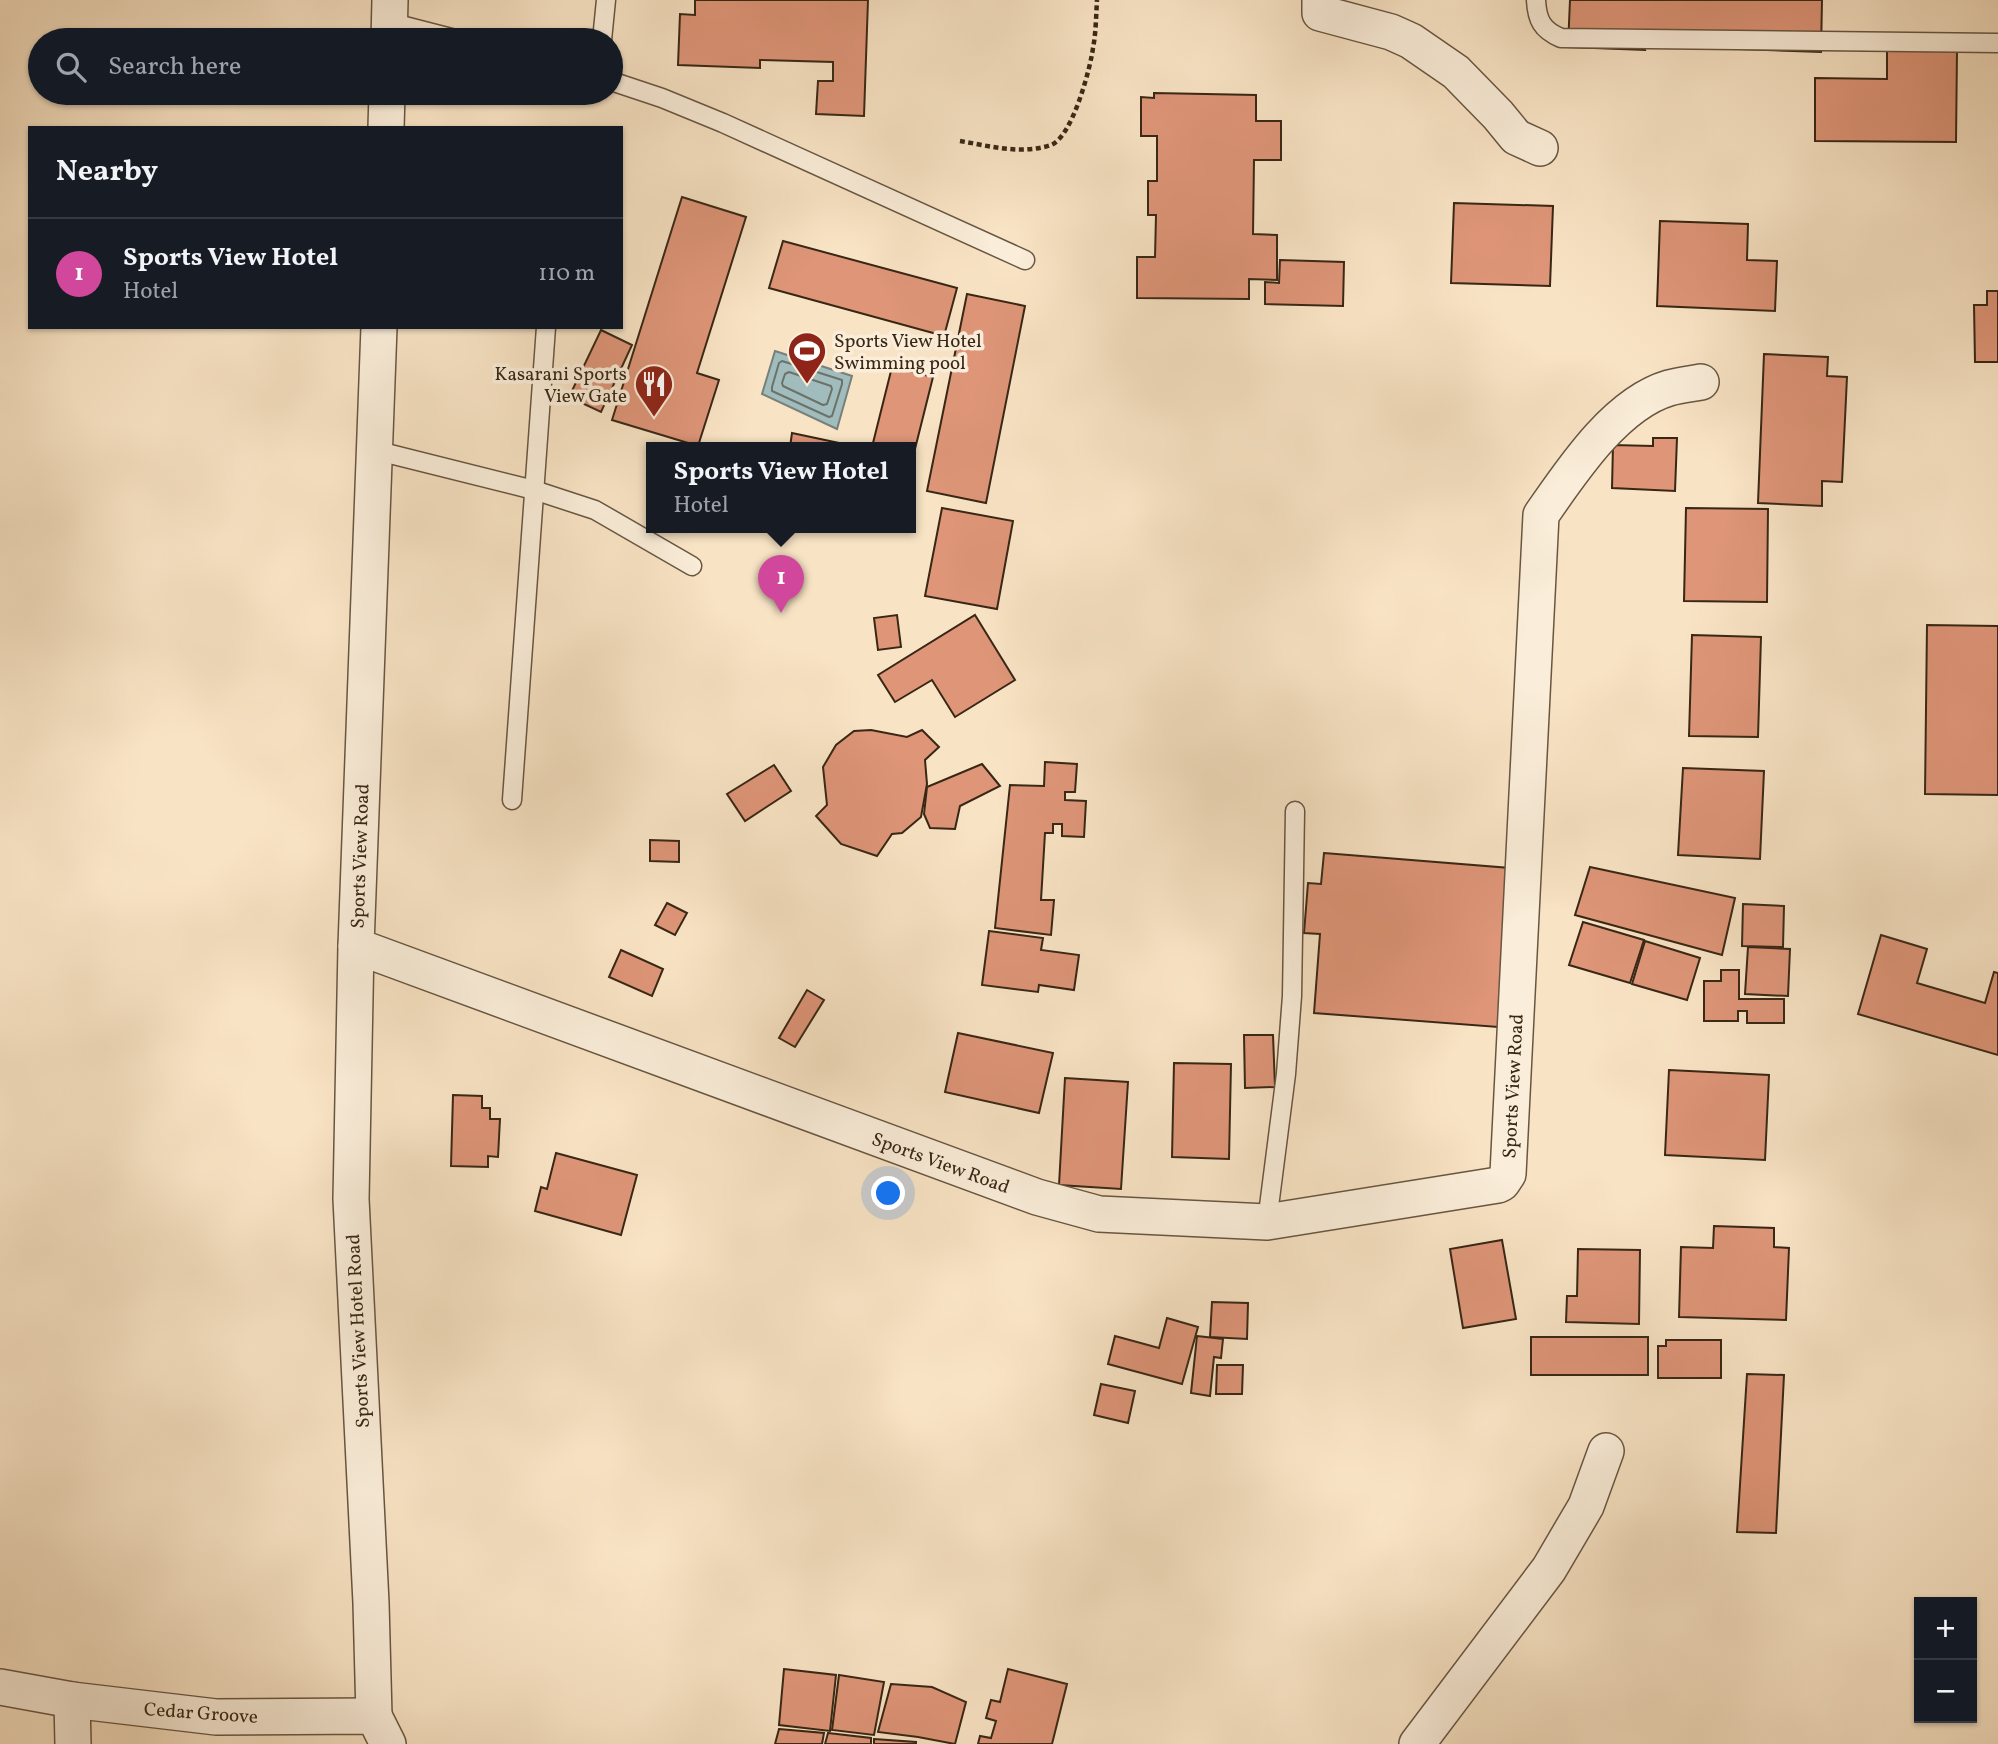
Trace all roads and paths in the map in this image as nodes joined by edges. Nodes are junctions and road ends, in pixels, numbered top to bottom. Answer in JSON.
{"nodes":[{"id":1,"x":606,"y":0,"type":"edge"},
{"id":2,"x":1097,"y":0,"type":"edge"},
{"id":3,"x":1320,"y":0,"type":"edge"},
{"id":4,"x":1536,"y":0,"type":"edge"},
{"id":5,"x":389,"y":21,"type":"edge"},
{"id":6,"x":415,"y":28,"type":"edge"},
{"id":7,"x":604,"y":28,"type":"edge"},
{"id":8,"x":1998,"y":43,"type":"edge"},
{"id":9,"x":623,"y":86,"type":"edge"},
{"id":10,"x":387,"y":105,"type":"edge"},
{"id":11,"x":386,"y":126,"type":"edge"},
{"id":12,"x":960,"y":141,"type":"dead end"},
{"id":13,"x":1540,"y":148,"type":"dead end"},
{"id":14,"x":1025,"y":260,"type":"dead end"},
{"id":15,"x":379,"y":329,"type":"edge"},
{"id":16,"x":546,"y":329,"type":"edge"},
{"id":17,"x":1701,"y":382,"type":"dead end"},
{"id":18,"x":374,"y":450,"type":"junction"},
{"id":19,"x":534,"y":490,"type":"junction"},
{"id":20,"x":692,"y":566,"type":"dead end"},
{"id":21,"x":512,"y":800,"type":"dead end"},
{"id":22,"x":1295,"y":811,"type":"dead end"},
{"id":23,"x":356,"y":946,"type":"junction"},
{"id":24,"x":1267,"y":1222,"type":"junction"},
{"id":25,"x":1606,"y":1451,"type":"dead end"},
{"id":26,"x":0,"y":1687,"type":"edge"},
{"id":27,"x":72,"y":1700,"type":"junction"},
{"id":28,"x":381,"y":1730,"type":"edge"},
{"id":29,"x":73,"y":1744,"type":"edge"},
{"id":30,"x":1417,"y":1744,"type":"edge"}],
"edges":[{"from":1,"to":7,"type":"lane"},
{"from":2,"to":12,"type":"path"},
{"from":3,"to":13,"type":"street"},
{"from":4,"to":8,"type":"lane"},
{"from":5,"to":6,"type":"lane"},
{"from":9,"to":14,"type":"lane"},
{"from":10,"to":11,"type":"street"},
{"from":15,"to":18,"type":"street","name":"Sports View Road"},
{"from":16,"to":19,"type":"lane"},
{"from":17,"to":24,"type":"street","name":"Sports View Road"},
{"from":18,"to":19,"type":"lane"},
{"from":18,"to":23,"type":"street","name":"Sports View Road"},
{"from":19,"to":20,"type":"lane"},
{"from":19,"to":21,"type":"lane"},
{"from":22,"to":24,"type":"lane"},
{"from":23,"to":24,"type":"street","name":"Sports View Road"},
{"from":23,"to":28,"type":"street","name":"Sports View Hotel Road"},
{"from":25,"to":30,"type":"street"},
{"from":26,"to":27,"type":"street","name":"Cedar Groove"},
{"from":27,"to":28,"type":"street","name":"Cedar Groove"},
{"from":27,"to":29,"type":"street"}]}
